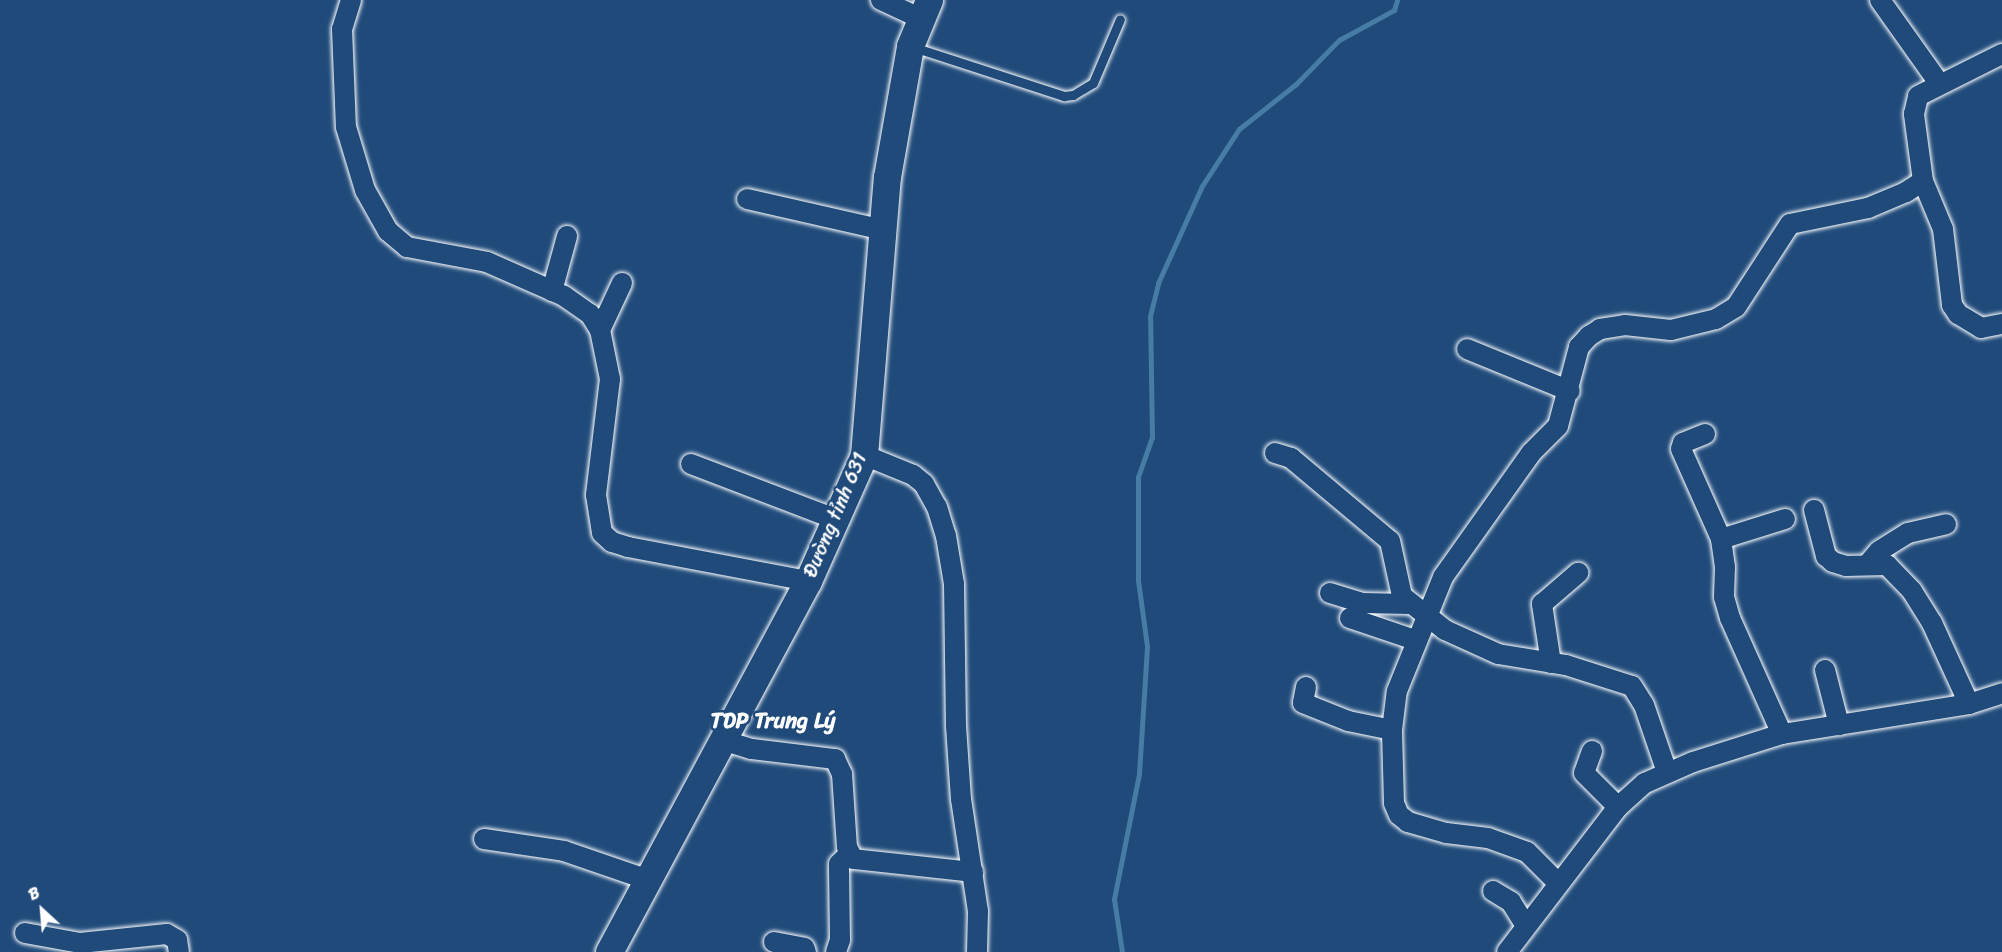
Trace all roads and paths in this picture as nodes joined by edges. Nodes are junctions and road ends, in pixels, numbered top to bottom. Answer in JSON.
{"nodes":[{"id":1,"x":351,"y":0,"type":"edge"},
{"id":2,"x":881,"y":0,"type":"edge"},
{"id":3,"x":1880,"y":0,"type":"edge"},
{"id":4,"x":926,"y":9,"type":"edge"},
{"id":5,"x":1120,"y":19,"type":"dead end"},
{"id":6,"x":910,"y":46,"type":"junction"},
{"id":7,"x":2002,"y":54,"type":"edge"},
{"id":8,"x":1939,"y":83,"type":"junction"},
{"id":9,"x":1923,"y":181,"type":"junction"},
{"id":10,"x":747,"y":199,"type":"dead end"},
{"id":11,"x":883,"y":230,"type":"junction"},
{"id":12,"x":567,"y":236,"type":"dead end"},
{"id":13,"x":622,"y":283,"type":"dead end"},
{"id":14,"x":552,"y":291,"type":"junction"},
{"id":15,"x":2002,"y":324,"type":"edge"},
{"id":16,"x":600,"y":330,"type":"junction"},
{"id":17,"x":1467,"y":349,"type":"dead end"},
{"id":18,"x":1570,"y":391,"type":"junction"},
{"id":19,"x":1705,"y":434,"type":"dead end"},
{"id":20,"x":1275,"y":453,"type":"dead end"},
{"id":21,"x":864,"y":455,"type":"junction"},
{"id":22,"x":691,"y":464,"type":"dead end"},
{"id":23,"x":1814,"y":510,"type":"dead end"},
{"id":24,"x":835,"y":519,"type":"junction"},
{"id":25,"x":1785,"y":519,"type":"dead end"},
{"id":26,"x":1946,"y":525,"type":"dead end"},
{"id":27,"x":1721,"y":539,"type":"junction"},
{"id":28,"x":1867,"y":565,"type":"junction"},
{"id":29,"x":1578,"y":573,"type":"dead end"},
{"id":30,"x":808,"y":581,"type":"junction"},
{"id":31,"x":1330,"y":593,"type":"dead end"},
{"id":32,"x":1408,"y":604,"type":"junction"},
{"id":33,"x":1350,"y":618,"type":"dead end"},
{"id":34,"x":1428,"y":618,"type":"junction"},
{"id":35,"x":1415,"y":640,"type":"junction"},
{"id":36,"x":1551,"y":663,"type":"junction"},
{"id":37,"x":1825,"y":670,"type":"dead end"},
{"id":38,"x":1306,"y":687,"type":"dead end"},
{"id":39,"x":2002,"y":693,"type":"edge"},
{"id":40,"x":1969,"y":704,"type":"junction"},
{"id":41,"x":1839,"y":725,"type":"junction"},
{"id":42,"x":1392,"y":730,"type":"junction"},
{"id":43,"x":1782,"y":734,"type":"junction"},
{"id":44,"x":722,"y":740,"type":"junction"},
{"id":45,"x":1592,"y":751,"type":"dead end"},
{"id":46,"x":1667,"y":772,"type":"junction"},
{"id":47,"x":1618,"y":807,"type":"junction"},
{"id":48,"x":484,"y":839,"type":"dead end"},
{"id":49,"x":849,"y":854,"type":"junction"},
{"id":50,"x":973,"y":872,"type":"junction"},
{"id":51,"x":646,"y":879,"type":"junction"},
{"id":52,"x":1558,"y":883,"type":"junction"},
{"id":53,"x":1493,"y":891,"type":"dead end"},
{"id":54,"x":1526,"y":926,"type":"junction"},
{"id":55,"x":25,"y":933,"type":"dead end"},
{"id":56,"x":774,"y":942,"type":"dead end"},
{"id":57,"x":179,"y":952,"type":"edge"},
{"id":58,"x":609,"y":952,"type":"edge"},
{"id":59,"x":806,"y":952,"type":"edge"},
{"id":60,"x":836,"y":952,"type":"edge"},
{"id":61,"x":976,"y":952,"type":"edge"},
{"id":62,"x":1507,"y":952,"type":"edge"}],
"edges":[{"from":1,"to":14,"type":"street"},
{"from":2,"to":4,"type":"street"},
{"from":3,"to":8,"type":"street"},
{"from":4,"to":6,"type":"main road","name":"Đường tỉnh 631"},
{"from":5,"to":6,"type":"lane"},
{"from":6,"to":11,"type":"main road","name":"Đường tỉnh 631"},
{"from":7,"to":8,"type":"street"},
{"from":8,"to":9,"type":"street"},
{"from":9,"to":15,"type":"street"},
{"from":9,"to":18,"type":"street"},
{"from":10,"to":11,"type":"street"},
{"from":11,"to":21,"type":"main road","name":"Đường tỉnh 631"},
{"from":12,"to":14,"type":"street"},
{"from":13,"to":16,"type":"street"},
{"from":14,"to":16,"type":"street"},
{"from":16,"to":30,"type":"street"},
{"from":17,"to":18,"type":"street"},
{"from":18,"to":34,"type":"street"},
{"from":19,"to":27,"type":"street"},
{"from":20,"to":32,"type":"street"},
{"from":21,"to":24,"type":"main road","name":"Đường tỉnh 631"},
{"from":21,"to":50,"type":"street"},
{"from":22,"to":24,"type":"street"},
{"from":23,"to":28,"type":"street"},
{"from":24,"to":30,"type":"main road","name":"Đường tỉnh 631"},
{"from":25,"to":27,"type":"street"},
{"from":26,"to":28,"type":"street"},
{"from":27,"to":43,"type":"street"},
{"from":28,"to":40,"type":"street"},
{"from":29,"to":36,"type":"street"},
{"from":30,"to":44,"type":"main road","name":"Đường tỉnh 631"},
{"from":31,"to":32,"type":"street"},
{"from":32,"to":34,"type":"street"},
{"from":33,"to":35,"type":"street"},
{"from":34,"to":35,"type":"street"},
{"from":34,"to":36,"type":"street"},
{"from":35,"to":42,"type":"street"},
{"from":36,"to":46,"type":"street"},
{"from":37,"to":41,"type":"street"},
{"from":38,"to":42,"type":"street"},
{"from":39,"to":40,"type":"street"},
{"from":40,"to":41,"type":"street"},
{"from":41,"to":43,"type":"street"},
{"from":42,"to":52,"type":"street"},
{"from":43,"to":46,"type":"street"},
{"from":44,"to":49,"type":"street"},
{"from":44,"to":51,"type":"main road","name":"Đường tỉnh 631"},
{"from":45,"to":47,"type":"street"},
{"from":46,"to":47,"type":"street"},
{"from":47,"to":52,"type":"street"},
{"from":48,"to":51,"type":"street"},
{"from":49,"to":50,"type":"street"},
{"from":49,"to":60,"type":"street"},
{"from":50,"to":61,"type":"street"},
{"from":51,"to":58,"type":"main road","name":"Đường tỉnh 631"},
{"from":52,"to":54,"type":"street"},
{"from":53,"to":54,"type":"street"},
{"from":54,"to":62,"type":"street"},
{"from":55,"to":57,"type":"street"},
{"from":56,"to":59,"type":"street"}]}
